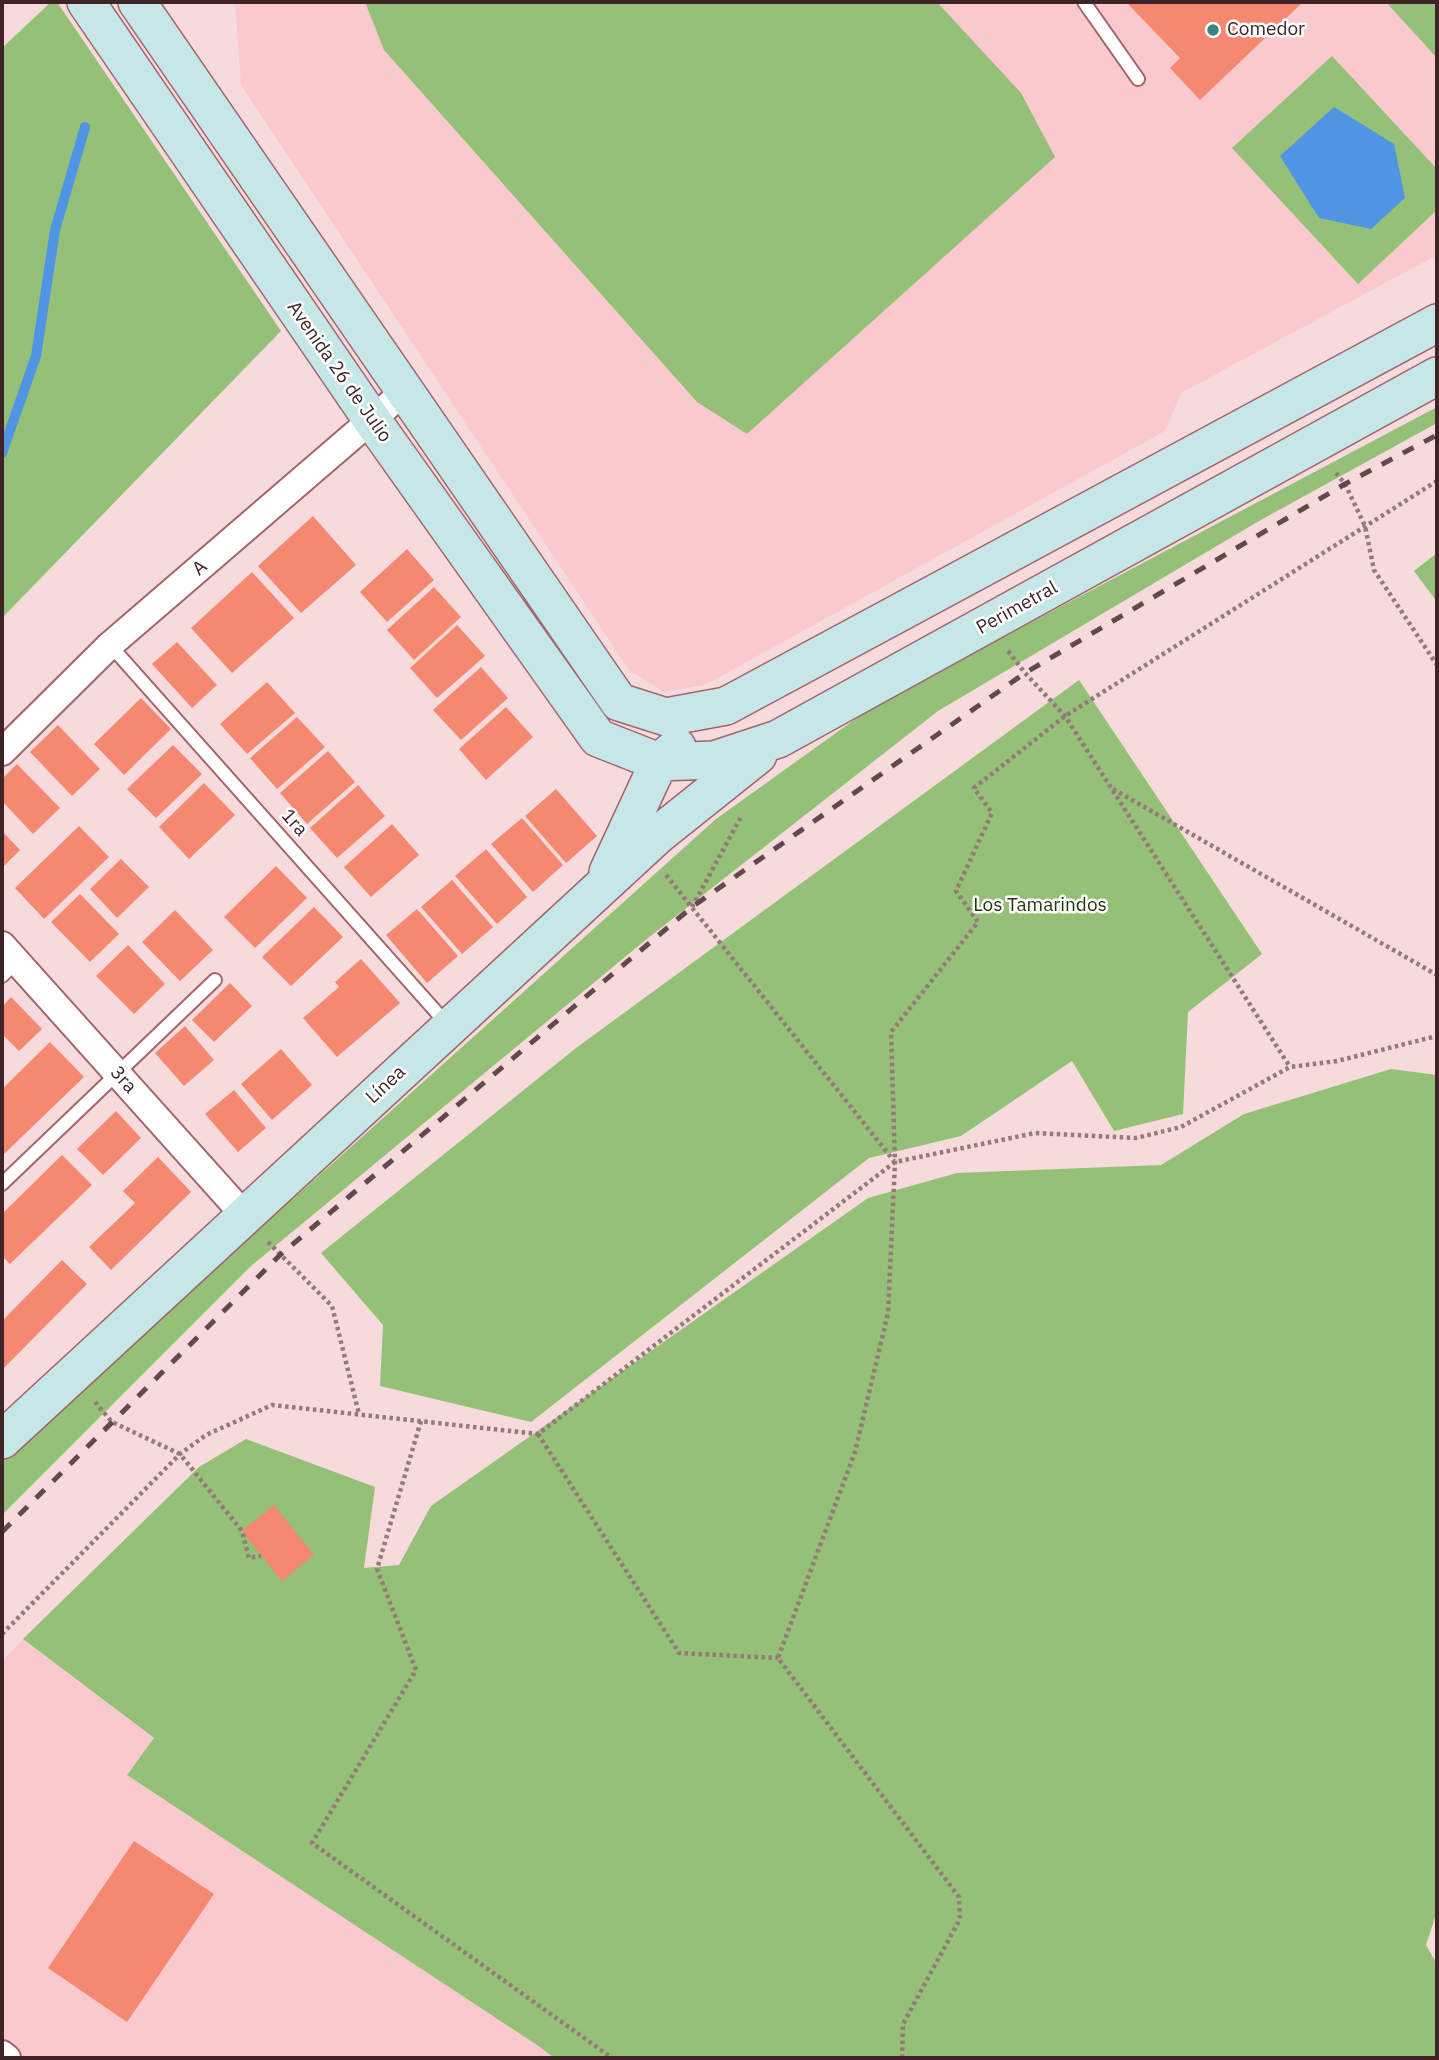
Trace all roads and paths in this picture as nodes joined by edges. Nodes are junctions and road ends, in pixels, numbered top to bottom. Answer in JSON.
{"nodes":[{"id":1,"x":86,"y":2,"type":"edge"},
{"id":2,"x":137,"y":2,"type":"edge"},
{"id":3,"x":1084,"y":2,"type":"edge"},
{"id":4,"x":1138,"y":79,"type":"dead end"},
{"id":5,"x":1437,"y":323,"type":"edge"},
{"id":6,"x":1437,"y":376,"type":"edge"},
{"id":7,"x":405,"y":391,"type":"junction"},
{"id":8,"x":372,"y":420,"type":"junction"},
{"id":9,"x":1314,"y":444,"type":"junction"},
{"id":10,"x":1437,"y":481,"type":"edge"},
{"id":11,"x":1365,"y":526,"type":"junction"},
{"id":12,"x":987,"y":624,"type":"junction"},
{"id":13,"x":110,"y":645,"type":"junction"},
{"id":14,"x":1437,"y":665,"type":"edge"},
{"id":15,"x":619,"y":702,"type":"junction"},
{"id":16,"x":726,"y":706,"type":"junction"},
{"id":17,"x":1065,"y":716,"type":"junction"},
{"id":18,"x":598,"y":738,"type":"junction"},
{"id":19,"x":778,"y":739,"type":"junction"},
{"id":20,"x":2,"y":752,"type":"edge"},
{"id":21,"x":659,"y":762,"type":"junction"},
{"id":22,"x":1110,"y":787,"type":"junction"},
{"id":23,"x":641,"y":799,"type":"junction"},
{"id":24,"x":743,"y":813,"type":"dead end"},
{"id":25,"x":651,"y":841,"type":"junction"},
{"id":26,"x":597,"y":891,"type":"junction"},
{"id":27,"x":692,"y":907,"type":"junction"},
{"id":28,"x":7,"y":961,"type":"edge"},
{"id":29,"x":1437,"y":975,"type":"edge"},
{"id":30,"x":215,"y":980,"type":"dead end"},
{"id":31,"x":450,"y":1026,"type":"junction"},
{"id":32,"x":1437,"y":1036,"type":"edge"},
{"id":33,"x":1290,"y":1067,"type":"junction"},
{"id":34,"x":117,"y":1074,"type":"junction"},
{"id":35,"x":895,"y":1162,"type":"junction"},
{"id":36,"x":2,"y":1184,"type":"edge"},
{"id":37,"x":245,"y":1216,"type":"junction"},
{"id":38,"x":71,"y":1375,"type":"junction"},
{"id":39,"x":359,"y":1414,"type":"junction"},
{"id":40,"x":421,"y":1421,"type":"junction"},
{"id":41,"x":538,"y":1434,"type":"junction"},
{"id":42,"x":3,"y":1436,"type":"edge"},
{"id":43,"x":180,"y":1454,"type":"junction"},
{"id":44,"x":261,"y":1556,"type":"dead end"},
{"id":45,"x":2,"y":1634,"type":"edge"},
{"id":46,"x":778,"y":1658,"type":"junction"},
{"id":47,"x":2,"y":2054,"type":"edge"},
{"id":48,"x":7,"y":2058,"type":"edge"},
{"id":49,"x":612,"y":2058,"type":"edge"},
{"id":50,"x":902,"y":2058,"type":"edge"}],
"edges":[{"from":1,"to":8,"type":"main road","name":"Avenida 26 de Julio"},
{"from":2,"to":7,"type":"main road"},
{"from":3,"to":4,"type":"lane"},
{"from":5,"to":16,"type":"main road"},
{"from":6,"to":9,"type":"main road","name":"Perimetral"},
{"from":7,"to":8,"type":"street","name":"A"},
{"from":7,"to":15,"type":"main road"},
{"from":8,"to":13,"type":"street","name":"A"},
{"from":8,"to":18,"type":"main road","name":"Avenida 26 de Julio"},
{"from":9,"to":11,"type":"path"},
{"from":9,"to":12,"type":"main road","name":"Perimetral"},
{"from":10,"to":11,"type":"path"},
{"from":11,"to":14,"type":"path"},
{"from":11,"to":17,"type":"path"},
{"from":12,"to":17,"type":"path"},
{"from":12,"to":19,"type":"main road","name":"Perimetral"},
{"from":13,"to":20,"type":"street","name":"A"},
{"from":13,"to":31,"type":"lane","name":"1ra"},
{"from":15,"to":16,"type":"main road"},
{"from":15,"to":21,"type":"main road"},
{"from":16,"to":21,"type":"main road"},
{"from":17,"to":22,"type":"path"},
{"from":17,"to":35,"type":"path"},
{"from":18,"to":21,"type":"main road"},
{"from":18,"to":23,"type":"main road","name":"Avenida 26 de Julio"},
{"from":19,"to":21,"type":"main road","name":"Perimetral"},
{"from":19,"to":25,"type":"main road","name":"Línea"},
{"from":21,"to":23,"type":"main road"},
{"from":21,"to":25,"type":"main road"},
{"from":22,"to":29,"type":"path"},
{"from":22,"to":33,"type":"path"},
{"from":23,"to":26,"type":"main road"},
{"from":24,"to":27,"type":"path"},
{"from":25,"to":26,"type":"main road","name":"Línea"},
{"from":25,"to":27,"type":"path"},
{"from":26,"to":31,"type":"main road","name":"Línea"},
{"from":27,"to":35,"type":"path"},
{"from":28,"to":34,"type":"street","name":"3ra"},
{"from":30,"to":34,"type":"lane"},
{"from":31,"to":37,"type":"main road","name":"Línea"},
{"from":32,"to":33,"type":"path"},
{"from":33,"to":35,"type":"path"},
{"from":34,"to":36,"type":"lane"},
{"from":34,"to":37,"type":"street","name":"3ra"},
{"from":35,"to":41,"type":"path"},
{"from":35,"to":46,"type":"path"},
{"from":37,"to":38,"type":"main road","name":"Línea"},
{"from":37,"to":39,"type":"path"},
{"from":38,"to":42,"type":"main road","name":"Línea"},
{"from":38,"to":43,"type":"path"},
{"from":39,"to":40,"type":"path"},
{"from":39,"to":43,"type":"path"},
{"from":40,"to":41,"type":"path"},
{"from":40,"to":49,"type":"path"},
{"from":41,"to":46,"type":"path"},
{"from":43,"to":44,"type":"path"},
{"from":43,"to":45,"type":"path"},
{"from":46,"to":50,"type":"path"},
{"from":47,"to":48,"type":"street"}]}
